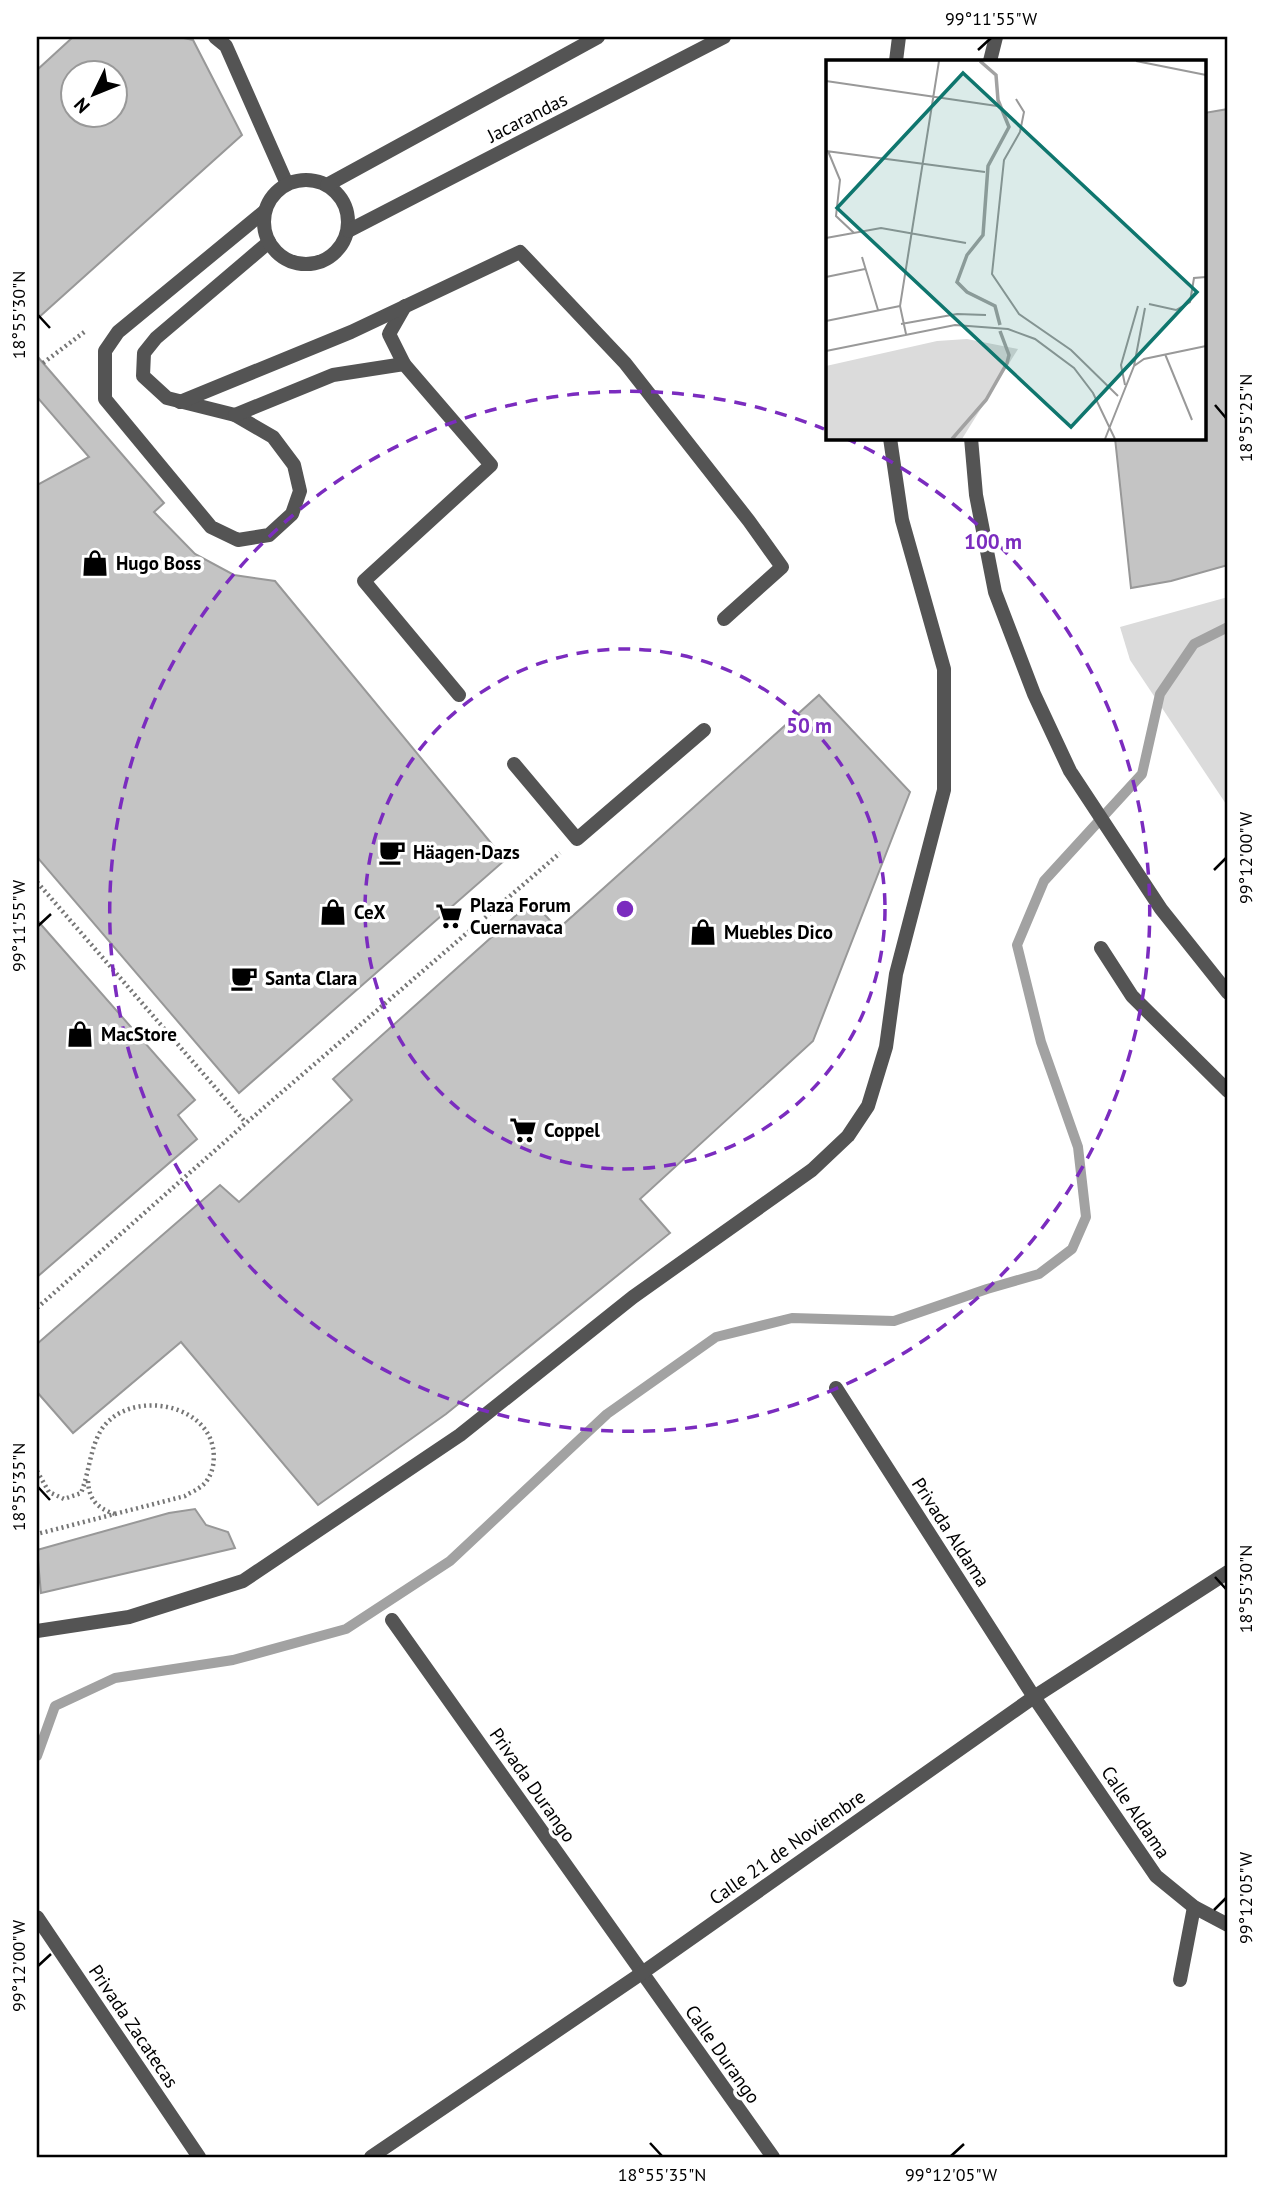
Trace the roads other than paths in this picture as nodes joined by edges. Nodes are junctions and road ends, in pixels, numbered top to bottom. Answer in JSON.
{"nodes":[{"id":1,"x":215,"y":37,"type":"edge"},
{"id":2,"x":598,"y":37,"type":"edge"},
{"id":3,"x":724,"y":37,"type":"edge"},
{"id":4,"x":899,"y":37,"type":"edge"},
{"id":5,"x":996,"y":37,"type":"edge"},
{"id":6,"x":896,"y":60,"type":"edge"},
{"id":7,"x":990,"y":60,"type":"edge"},
{"id":8,"x":287,"y":184,"type":"junction"},
{"id":9,"x":327,"y":185,"type":"junction"},
{"id":10,"x":265,"y":211,"type":"junction"},
{"id":11,"x":348,"y":231,"type":"junction"},
{"id":12,"x":269,"y":242,"type":"junction"},
{"id":13,"x":405,"y":306,"type":"junction"},
{"id":14,"x":404,"y":364,"type":"junction"},
{"id":15,"x":180,"y":402,"type":"junction"},
{"id":16,"x":235,"y":415,"type":"junction"},
{"id":17,"x":890,"y":439,"type":"edge"},
{"id":18,"x":971,"y":439,"type":"edge"},
{"id":19,"x":724,"y":619,"type":"dead end"},
{"id":20,"x":459,"y":695,"type":"dead end"},
{"id":21,"x":704,"y":730,"type":"dead end"},
{"id":22,"x":514,"y":764,"type":"dead end"},
{"id":23,"x":1101,"y":948,"type":"dead end"},
{"id":24,"x":1228,"y":993,"type":"edge"},
{"id":25,"x":1228,"y":1091,"type":"edge"},
{"id":26,"x":835,"y":1388,"type":"dead end"},
{"id":27,"x":1228,"y":1572,"type":"edge"},
{"id":28,"x":393,"y":1620,"type":"dead end"},
{"id":29,"x":37,"y":1632,"type":"edge"},
{"id":30,"x":1034,"y":1697,"type":"junction"},
{"id":31,"x":1194,"y":1908,"type":"junction"},
{"id":32,"x":37,"y":1917,"type":"edge"},
{"id":33,"x":1228,"y":1925,"type":"edge"},
{"id":34,"x":642,"y":1972,"type":"junction"},
{"id":35,"x":1180,"y":1980,"type":"dead end"},
{"id":36,"x":199,"y":2157,"type":"edge"},
{"id":37,"x":371,"y":2157,"type":"edge"},
{"id":38,"x":774,"y":2157,"type":"edge"}],
"edges":[{"from":1,"to":8,"type":"street"},
{"from":2,"to":9,"type":"street","name":"Jacarandas"},
{"from":3,"to":11,"type":"street","name":"Jacarandas"},
{"from":4,"to":6,"type":"street"},
{"from":5,"to":7,"type":"street"},
{"from":8,"to":9,"type":"street"},
{"from":8,"to":10,"type":"street"},
{"from":9,"to":11,"type":"street"},
{"from":10,"to":12,"type":"street"},
{"from":10,"to":16,"type":"street"},
{"from":11,"to":12,"type":"street"},
{"from":12,"to":15,"type":"street"},
{"from":13,"to":14,"type":"street"},
{"from":13,"to":15,"type":"street"},
{"from":13,"to":19,"type":"street"},
{"from":14,"to":16,"type":"street"},
{"from":14,"to":20,"type":"street"},
{"from":15,"to":16,"type":"street"},
{"from":17,"to":29,"type":"street"},
{"from":18,"to":24,"type":"street"},
{"from":21,"to":22,"type":"street"},
{"from":23,"to":25,"type":"street"},
{"from":26,"to":30,"type":"street","name":"Privada Aldama"},
{"from":27,"to":30,"type":"street","name":"Calle 21 de Noviembre"},
{"from":28,"to":34,"type":"street","name":"Privada Durango"},
{"from":30,"to":31,"type":"street","name":"Calle Aldama"},
{"from":30,"to":34,"type":"street","name":"Calle 21 de Noviembre"},
{"from":31,"to":33,"type":"street","name":"Calle Aldama"},
{"from":31,"to":35,"type":"street"},
{"from":32,"to":36,"type":"street","name":"Privada Zacatecas"},
{"from":34,"to":37,"type":"street","name":"Calle 21 de Noviembre"},
{"from":34,"to":38,"type":"street","name":"Calle Durango"}]}
